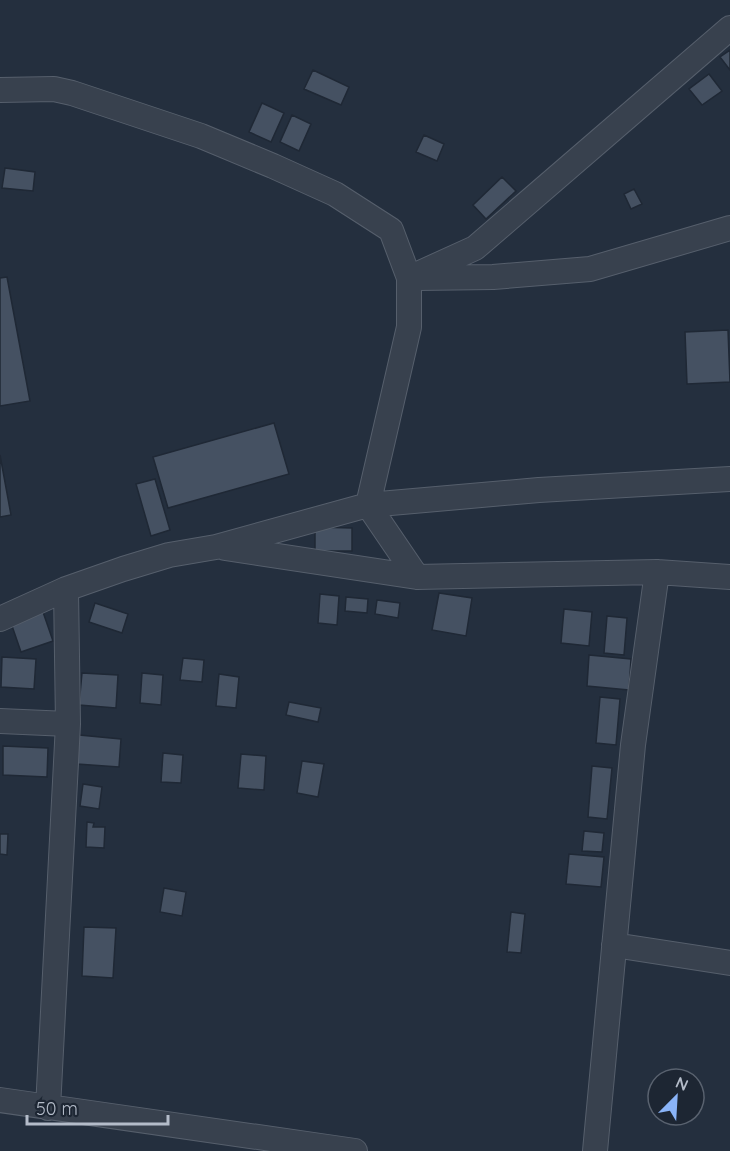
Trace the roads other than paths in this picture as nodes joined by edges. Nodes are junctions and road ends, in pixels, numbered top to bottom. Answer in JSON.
{"nodes":[{"id":1,"x":730,"y":28,"type":"edge"},
{"id":2,"x":0,"y":90,"type":"edge"},
{"id":3,"x":730,"y":228,"type":"edge"},
{"id":4,"x":409,"y":278,"type":"junction"},
{"id":5,"x":730,"y":479,"type":"edge"},
{"id":6,"x":368,"y":505,"type":"junction"},
{"id":7,"x":216,"y":547,"type":"junction"},
{"id":8,"x":657,"y":572,"type":"junction"},
{"id":9,"x":417,"y":577,"type":"junction"},
{"id":10,"x":730,"y":577,"type":"edge"},
{"id":11,"x":66,"y":589,"type":"junction"},
{"id":12,"x":0,"y":619,"type":"edge"},
{"id":13,"x":0,"y":721,"type":"edge"},
{"id":14,"x":68,"y":724,"type":"junction"},
{"id":15,"x":614,"y":945,"type":"junction"},
{"id":16,"x":730,"y":963,"type":"edge"},
{"id":17,"x":0,"y":1100,"type":"edge"},
{"id":18,"x":48,"y":1108,"type":"junction"},
{"id":19,"x":355,"y":1151,"type":"edge"},
{"id":20,"x":595,"y":1151,"type":"edge"}],
"edges":[{"from":1,"to":4,"type":"street"},
{"from":2,"to":4,"type":"street"},
{"from":3,"to":4,"type":"street"},
{"from":4,"to":6,"type":"street"},
{"from":5,"to":6,"type":"street"},
{"from":6,"to":7,"type":"street"},
{"from":6,"to":9,"type":"street"},
{"from":7,"to":9,"type":"street"},
{"from":7,"to":11,"type":"street"},
{"from":8,"to":9,"type":"street"},
{"from":8,"to":10,"type":"street"},
{"from":8,"to":15,"type":"street"},
{"from":11,"to":12,"type":"street"},
{"from":11,"to":14,"type":"street"},
{"from":13,"to":14,"type":"street"},
{"from":14,"to":18,"type":"street"},
{"from":15,"to":16,"type":"street"},
{"from":15,"to":20,"type":"street"},
{"from":17,"to":18,"type":"street"},
{"from":18,"to":19,"type":"street"}]}
